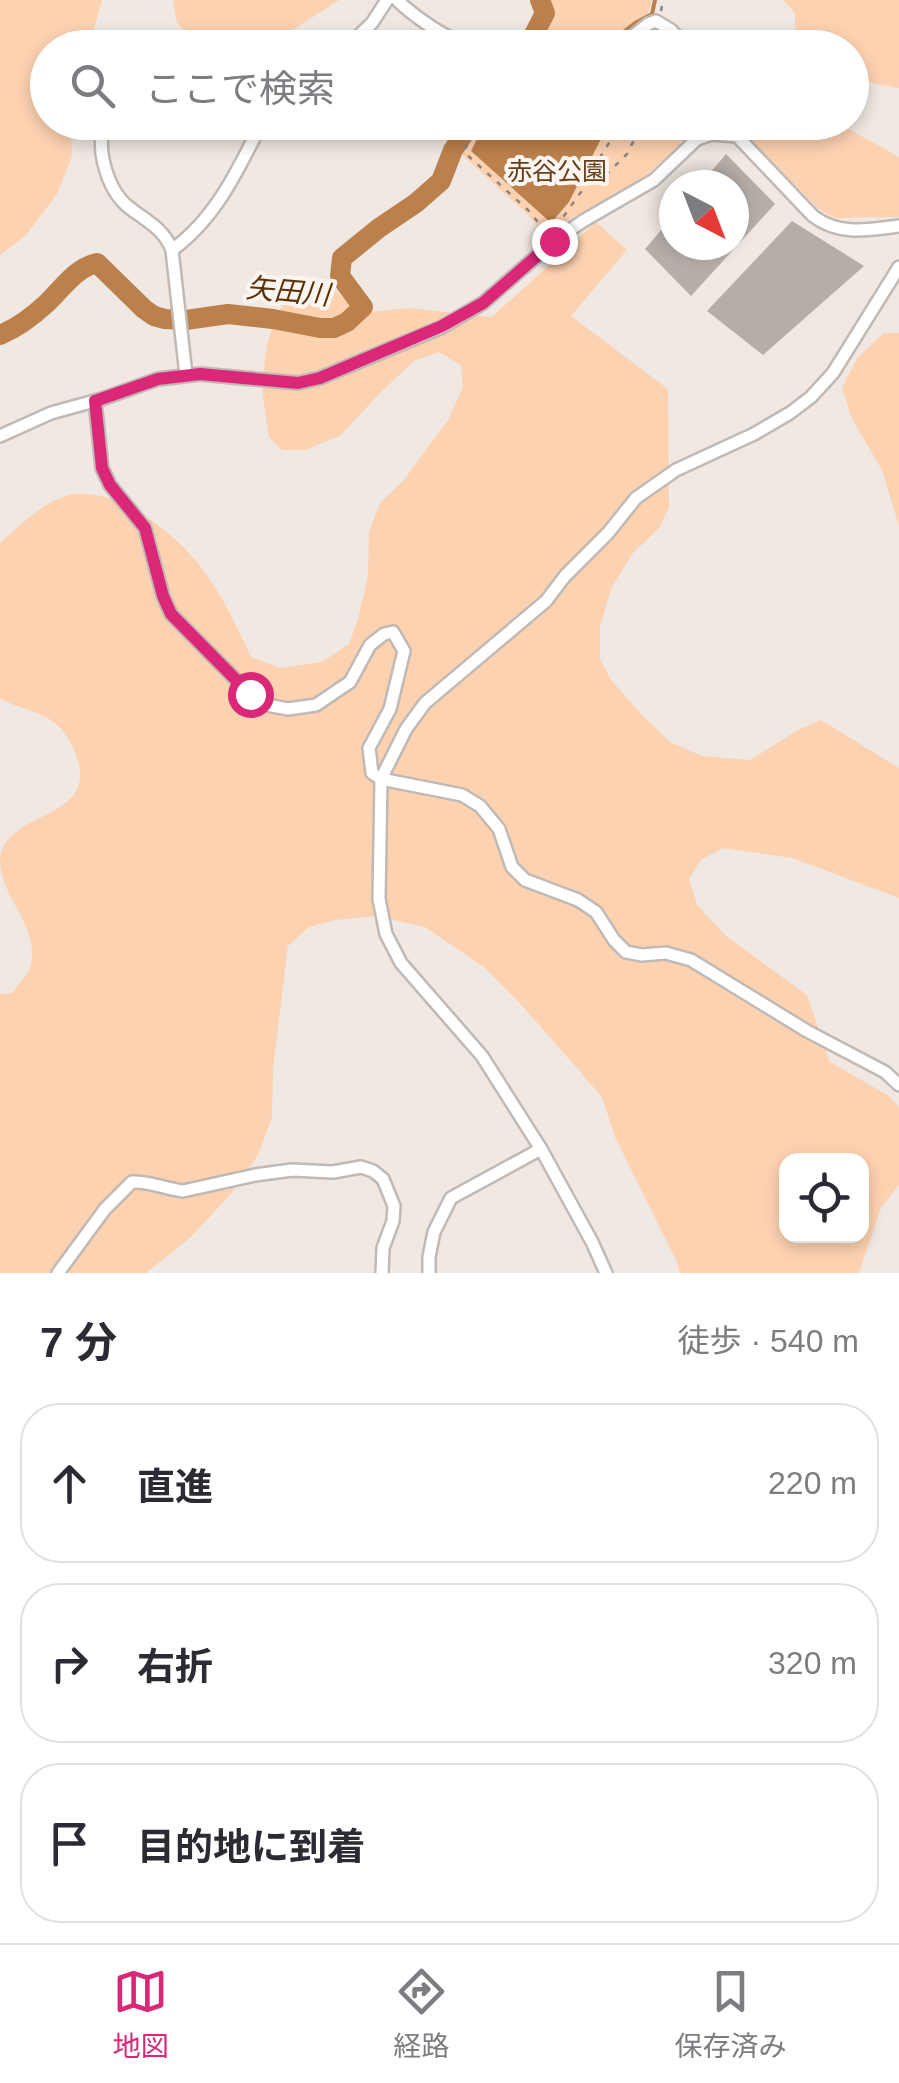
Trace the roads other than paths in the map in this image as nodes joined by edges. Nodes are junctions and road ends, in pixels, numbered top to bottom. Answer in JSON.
{"nodes":[{"id":1,"x":387,"y":0,"type":"edge"},
{"id":2,"x":397,"y":0,"type":"edge"},
{"id":3,"x":365,"y":30,"type":"edge"},
{"id":4,"x":434,"y":30,"type":"edge"},
{"id":5,"x":640,"y":30,"type":"edge"},
{"id":6,"x":670,"y":30,"type":"edge"},
{"id":7,"x":101,"y":140,"type":"edge"},
{"id":8,"x":253,"y":140,"type":"edge"},
{"id":9,"x":696,"y":140,"type":"edge"},
{"id":10,"x":741,"y":140,"type":"edge"},
{"id":11,"x":899,"y":226,"type":"edge"},
{"id":12,"x":172,"y":250,"type":"junction"},
{"id":13,"x":899,"y":267,"type":"edge"},
{"id":14,"x":186,"y":375,"type":"junction"},
{"id":15,"x":95,"y":401,"type":"junction"},
{"id":16,"x":0,"y":436,"type":"edge"},
{"id":17,"x":381,"y":779,"type":"junction"},
{"id":18,"x":899,"y":1085,"type":"edge"},
{"id":19,"x":540,"y":1149,"type":"junction"},
{"id":20,"x":58,"y":1273,"type":"edge"},
{"id":21,"x":382,"y":1273,"type":"edge"},
{"id":22,"x":429,"y":1273,"type":"edge"},
{"id":23,"x":606,"y":1273,"type":"edge"}],
"edges":[{"from":1,"to":3,"type":"street"},
{"from":2,"to":4,"type":"street"},
{"from":5,"to":6,"type":"street"},
{"from":7,"to":12,"type":"street"},
{"from":8,"to":12,"type":"street"},
{"from":9,"to":14,"type":"street"},
{"from":10,"to":11,"type":"street"},
{"from":12,"to":14,"type":"street"},
{"from":13,"to":17,"type":"street"},
{"from":14,"to":15,"type":"street"},
{"from":15,"to":16,"type":"street"},
{"from":15,"to":17,"type":"street"},
{"from":17,"to":18,"type":"street"},
{"from":17,"to":19,"type":"street"},
{"from":19,"to":22,"type":"street"},
{"from":19,"to":23,"type":"street"},
{"from":20,"to":21,"type":"street"}]}
